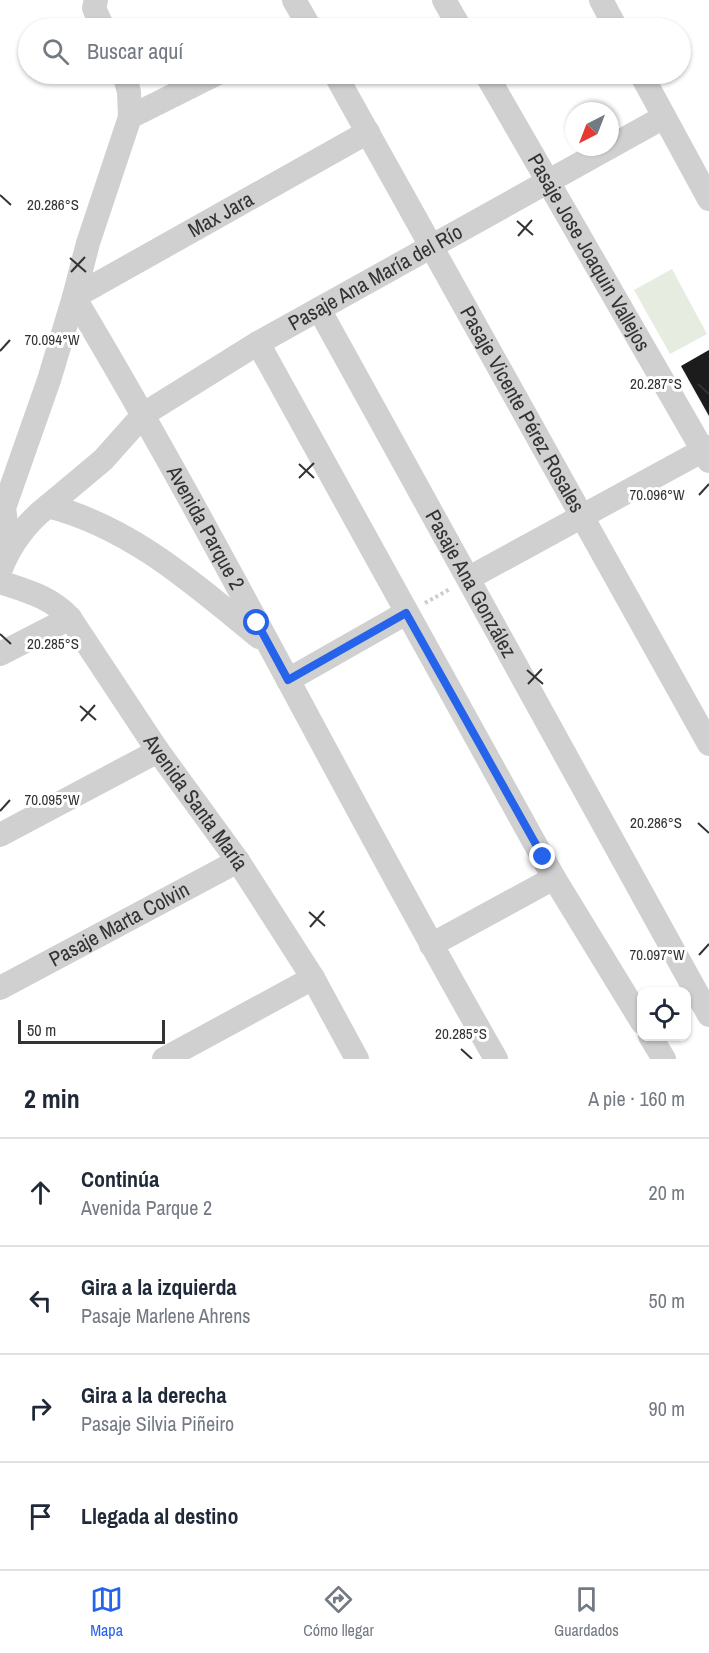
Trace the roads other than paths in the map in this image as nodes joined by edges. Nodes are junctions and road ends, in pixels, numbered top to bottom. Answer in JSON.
{"nodes":[{"id":1,"x":96,"y":0,"type":"edge"},
{"id":2,"x":294,"y":0,"type":"edge"},
{"id":3,"x":444,"y":0,"type":"edge"},
{"id":4,"x":601,"y":0,"type":"edge"},
{"id":5,"x":98,"y":18,"type":"edge"},
{"id":6,"x":302,"y":18,"type":"edge"},
{"id":7,"x":454,"y":18,"type":"edge"},
{"id":8,"x":611,"y":18,"type":"edge"},
{"id":9,"x":127,"y":84,"type":"edge"},
{"id":10,"x":196,"y":84,"type":"edge"},
{"id":11,"x":341,"y":84,"type":"edge"},
{"id":12,"x":492,"y":84,"type":"edge"},
{"id":13,"x":646,"y":84,"type":"edge"},
{"id":14,"x":130,"y":117,"type":"junction"},
{"id":15,"x":664,"y":117,"type":"junction"},
{"id":16,"x":368,"y":132,"type":"junction"},
{"id":17,"x":619,"y":142,"type":"edge"},
{"id":18,"x":594,"y":156,"type":"edge"},
{"id":19,"x":547,"y":182,"type":"junction"},
{"id":20,"x":709,"y":199,"type":"edge"},
{"id":21,"x":431,"y":246,"type":"junction"},
{"id":22,"x":74,"y":297,"type":"junction"},
{"id":23,"x":319,"y":309,"type":"junction"},
{"id":24,"x":258,"y":342,"type":"junction"},
{"id":25,"x":144,"y":414,"type":"junction"},
{"id":26,"x":707,"y":453,"type":"edge"},
{"id":27,"x":48,"y":506,"type":"junction"},
{"id":28,"x":582,"y":516,"type":"junction"},
{"id":29,"x":14,"y":544,"type":"junction"},
{"id":30,"x":0,"y":571,"type":"edge"},
{"id":31,"x":469,"y":578,"type":"junction"},
{"id":32,"x":0,"y":582,"type":"edge"},
{"id":33,"x":406,"y":613,"type":"junction"},
{"id":34,"x":70,"y":618,"type":"junction"},
{"id":35,"x":268,"y":644,"type":"junction"},
{"id":36,"x":0,"y":654,"type":"edge"},
{"id":37,"x":288,"y":680,"type":"junction"},
{"id":38,"x":709,"y":744,"type":"edge"},
{"id":39,"x":158,"y":751,"type":"junction"},
{"id":40,"x":0,"y":835,"type":"edge"},
{"id":41,"x":238,"y":861,"type":"junction"},
{"id":42,"x":554,"y":878,"type":"junction"},
{"id":43,"x":431,"y":945,"type":"junction"},
{"id":44,"x":313,"y":978,"type":"junction"},
{"id":45,"x":0,"y":988,"type":"edge"},
{"id":46,"x":637,"y":1014,"type":"edge"},
{"id":47,"x":709,"y":1014,"type":"edge"},
{"id":48,"x":653,"y":1041,"type":"edge"},
{"id":49,"x":169,"y":1058,"type":"edge"},
{"id":50,"x":357,"y":1059,"type":"edge"},
{"id":51,"x":496,"y":1059,"type":"edge"},
{"id":52,"x":664,"y":1059,"type":"edge"}],
"edges":[{"from":1,"to":5,"type":"street"},
{"from":2,"to":6,"type":"street"},
{"from":3,"to":7,"type":"street"},
{"from":4,"to":8,"type":"street"},
{"from":9,"to":14,"type":"street"},
{"from":10,"to":14,"type":"street"},
{"from":11,"to":16,"type":"street","name":"Pasaje Vicente Pérez Rosales"},
{"from":12,"to":19,"type":"street","name":"Pasaje Jose Joaquin Vallejos"},
{"from":13,"to":15,"type":"street"},
{"from":14,"to":22,"type":"street"},
{"from":15,"to":17,"type":"street","name":"Pasaje Ana María del Río"},
{"from":15,"to":20,"type":"street"},
{"from":16,"to":21,"type":"street","name":"Pasaje Vicente Pérez Rosales"},
{"from":16,"to":22,"type":"street","name":"Max Jara"},
{"from":18,"to":19,"type":"street","name":"Pasaje Ana María del Río"},
{"from":19,"to":21,"type":"street","name":"Pasaje Ana María del Río"},
{"from":19,"to":26,"type":"street","name":"Pasaje Jose Joaquin Vallejos"},
{"from":21,"to":23,"type":"street","name":"Pasaje Ana María del Río"},
{"from":21,"to":28,"type":"street","name":"Pasaje Vicente Pérez Rosales"},
{"from":22,"to":25,"type":"street","name":"Avenida Parque 2"},
{"from":22,"to":29,"type":"street"},
{"from":23,"to":24,"type":"street","name":"Pasaje Ana María del Río"},
{"from":23,"to":31,"type":"street","name":"Pasaje Ana González"},
{"from":24,"to":25,"type":"street","name":"Pasaje Ana María del Río"},
{"from":24,"to":33,"type":"street"},
{"from":25,"to":27,"type":"street","name":"Pasaje Ana María del Río"},
{"from":25,"to":35,"type":"street","name":"Avenida Parque 2"},
{"from":26,"to":28,"type":"street"},
{"from":27,"to":29,"type":"street","name":"Pasaje Ana María del Río"},
{"from":27,"to":35,"type":"street"},
{"from":28,"to":31,"type":"street"},
{"from":28,"to":38,"type":"street","name":"Pasaje Vicente Pérez Rosales"},
{"from":29,"to":30,"type":"street","name":"Pasaje Ana María del Río"},
{"from":31,"to":47,"type":"street","name":"Pasaje Ana González"},
{"from":32,"to":34,"type":"street","name":"Avenida Santa María"},
{"from":33,"to":37,"type":"street"},
{"from":33,"to":42,"type":"street"},
{"from":34,"to":36,"type":"street"},
{"from":34,"to":39,"type":"street","name":"Avenida Santa María"},
{"from":35,"to":37,"type":"street","name":"Avenida Parque 2"},
{"from":37,"to":43,"type":"street","name":"Avenida Parque 2"},
{"from":39,"to":40,"type":"street"},
{"from":39,"to":41,"type":"street","name":"Avenida Santa María"},
{"from":41,"to":44,"type":"street","name":"Avenida Santa María"},
{"from":41,"to":45,"type":"street","name":"Pasaje Marta Colvin"},
{"from":42,"to":43,"type":"street"},
{"from":42,"to":46,"type":"street"},
{"from":43,"to":51,"type":"street","name":"Avenida Parque 2"},
{"from":44,"to":49,"type":"street"},
{"from":44,"to":50,"type":"street","name":"Avenida Santa María"},
{"from":48,"to":52,"type":"street"}]}
